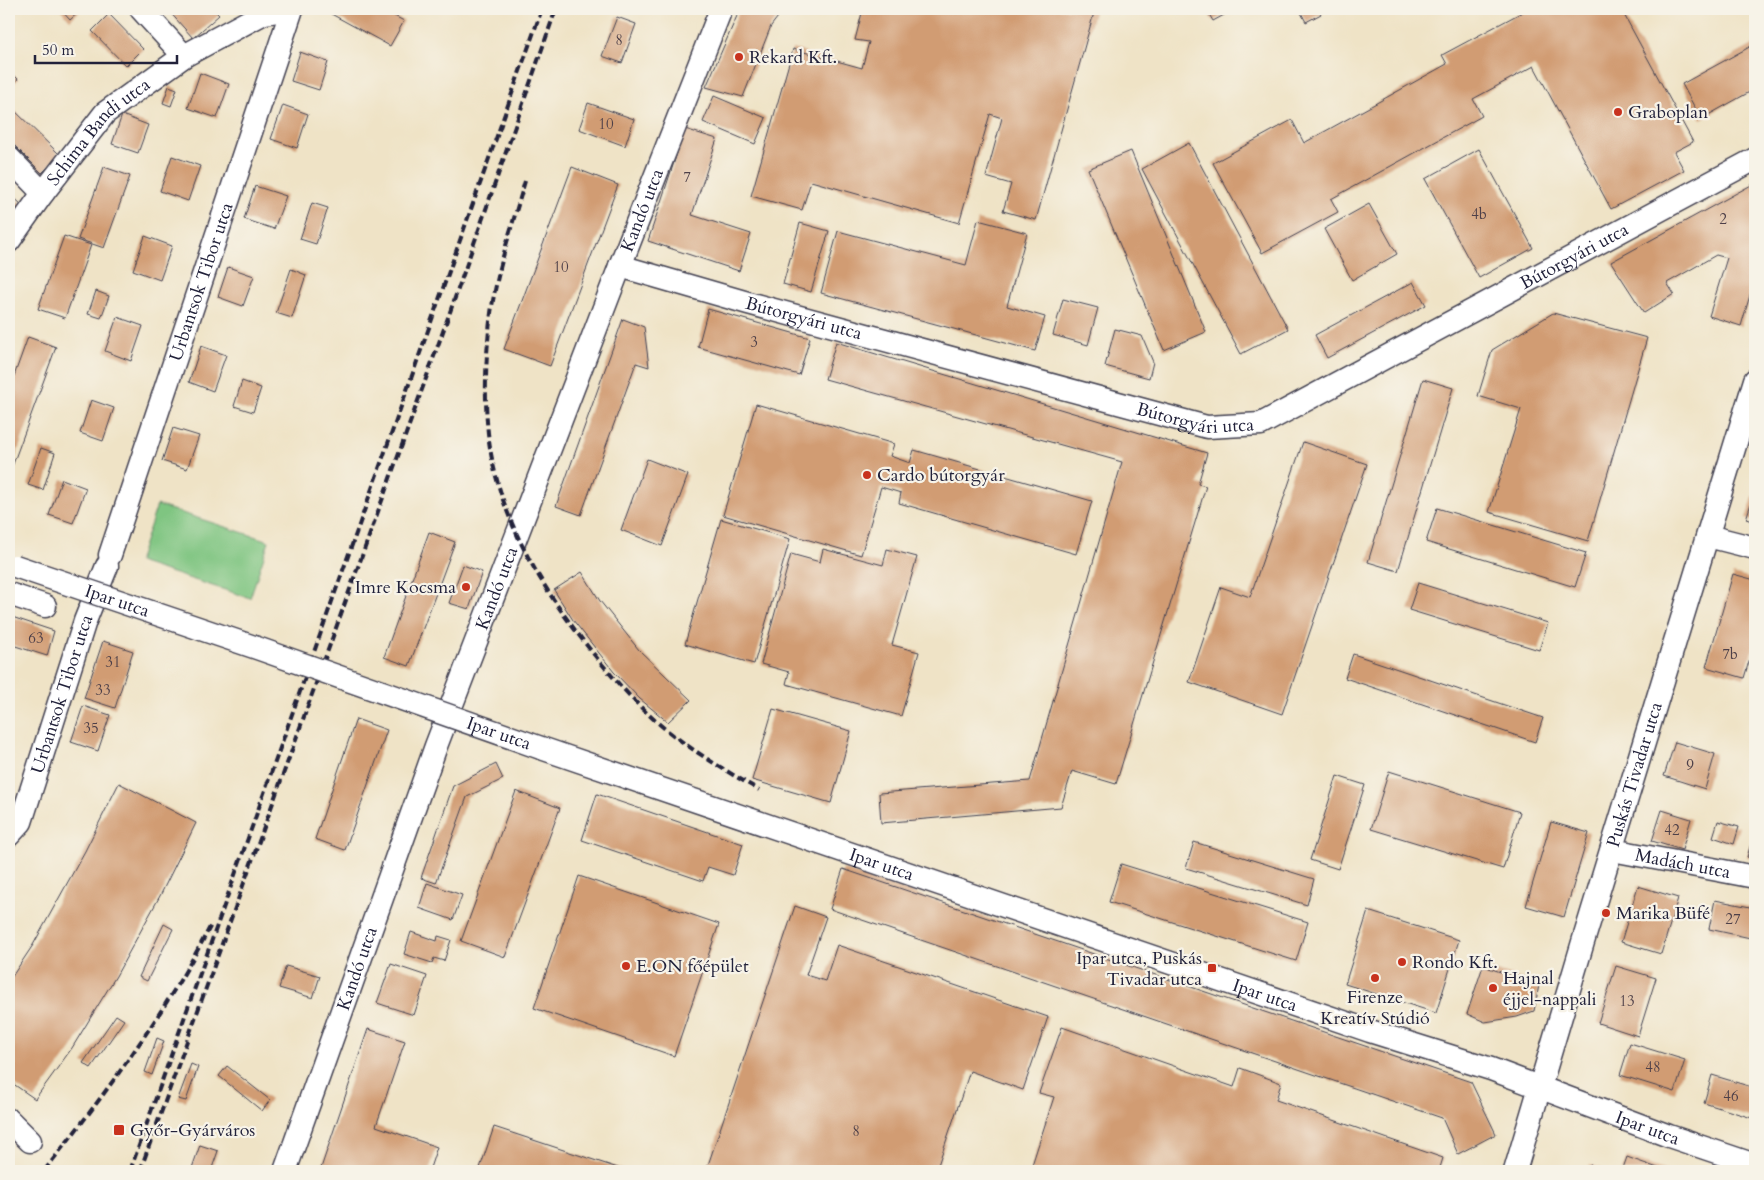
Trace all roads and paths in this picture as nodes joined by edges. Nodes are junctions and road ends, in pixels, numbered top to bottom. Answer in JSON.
{"nodes":[{"id":1,"x":141,"y":9,"type":"edge"},
{"id":2,"x":291,"y":9,"type":"edge"},
{"id":3,"x":722,"y":9,"type":"edge"},
{"id":4,"x":184,"y":56,"type":"junction"},
{"id":5,"x":9,"y":158,"type":"edge"},
{"id":6,"x":1755,"y":159,"type":"edge"},
{"id":7,"x":43,"y":193,"type":"junction"},
{"id":8,"x":9,"y":240,"type":"edge"},
{"id":9,"x":620,"y":266,"type":"junction"},
{"id":10,"x":1755,"y":380,"type":"edge"},
{"id":11,"x":1708,"y":536,"type":"junction"},
{"id":12,"x":1755,"y":548,"type":"edge"},
{"id":13,"x":12,"y":565,"type":"edge"},
{"id":14,"x":9,"y":594,"type":"edge"},
{"id":15,"x":45,"y":606,"type":"dead end"},
{"id":16,"x":15,"y":829,"type":"edge"},
{"id":17,"x":1612,"y":850,"type":"junction"},
{"id":18,"x":1755,"y":877,"type":"edge"},
{"id":19,"x":1539,"y":1088,"type":"junction"},
{"id":20,"x":9,"y":1120,"type":"edge"},
{"id":21,"x":30,"y":1141,"type":"dead end"},
{"id":22,"x":1755,"y":1165,"type":"edge"},
{"id":23,"x":284,"y":1171,"type":"edge"},
{"id":24,"x":1515,"y":1171,"type":"edge"}],
"edges":[{"from":1,"to":4,"type":"street"},
{"from":2,"to":4,"type":"street","name":"Schima Bandi utca"},
{"from":2,"to":16,"type":"street","name":"Urbantsok Tibor utca"},
{"from":3,"to":9,"type":"street","name":"Kandó utca"},
{"from":4,"to":7,"type":"street","name":"Schima Bandi utca"},
{"from":5,"to":7,"type":"street"},
{"from":6,"to":9,"type":"street","name":"Bútorgyári utca"},
{"from":7,"to":8,"type":"street","name":"Schima Bandi utca"},
{"from":9,"to":23,"type":"street","name":"Kandó utca"},
{"from":10,"to":11,"type":"street","name":"Puskás Tivadar utca"},
{"from":11,"to":12,"type":"street"},
{"from":11,"to":17,"type":"street","name":"Puskás Tivadar utca"},
{"from":13,"to":19,"type":"street","name":"Ipar utca","bridge":true},
{"from":14,"to":15,"type":"street"},
{"from":17,"to":18,"type":"street","name":"Madách utca"},
{"from":17,"to":19,"type":"street","name":"Puskás Tivadar utca"},
{"from":19,"to":22,"type":"street","name":"Ipar utca"},
{"from":19,"to":24,"type":"street","name":"Puskás Tivadar utca"},
{"from":20,"to":21,"type":"street"}]}
